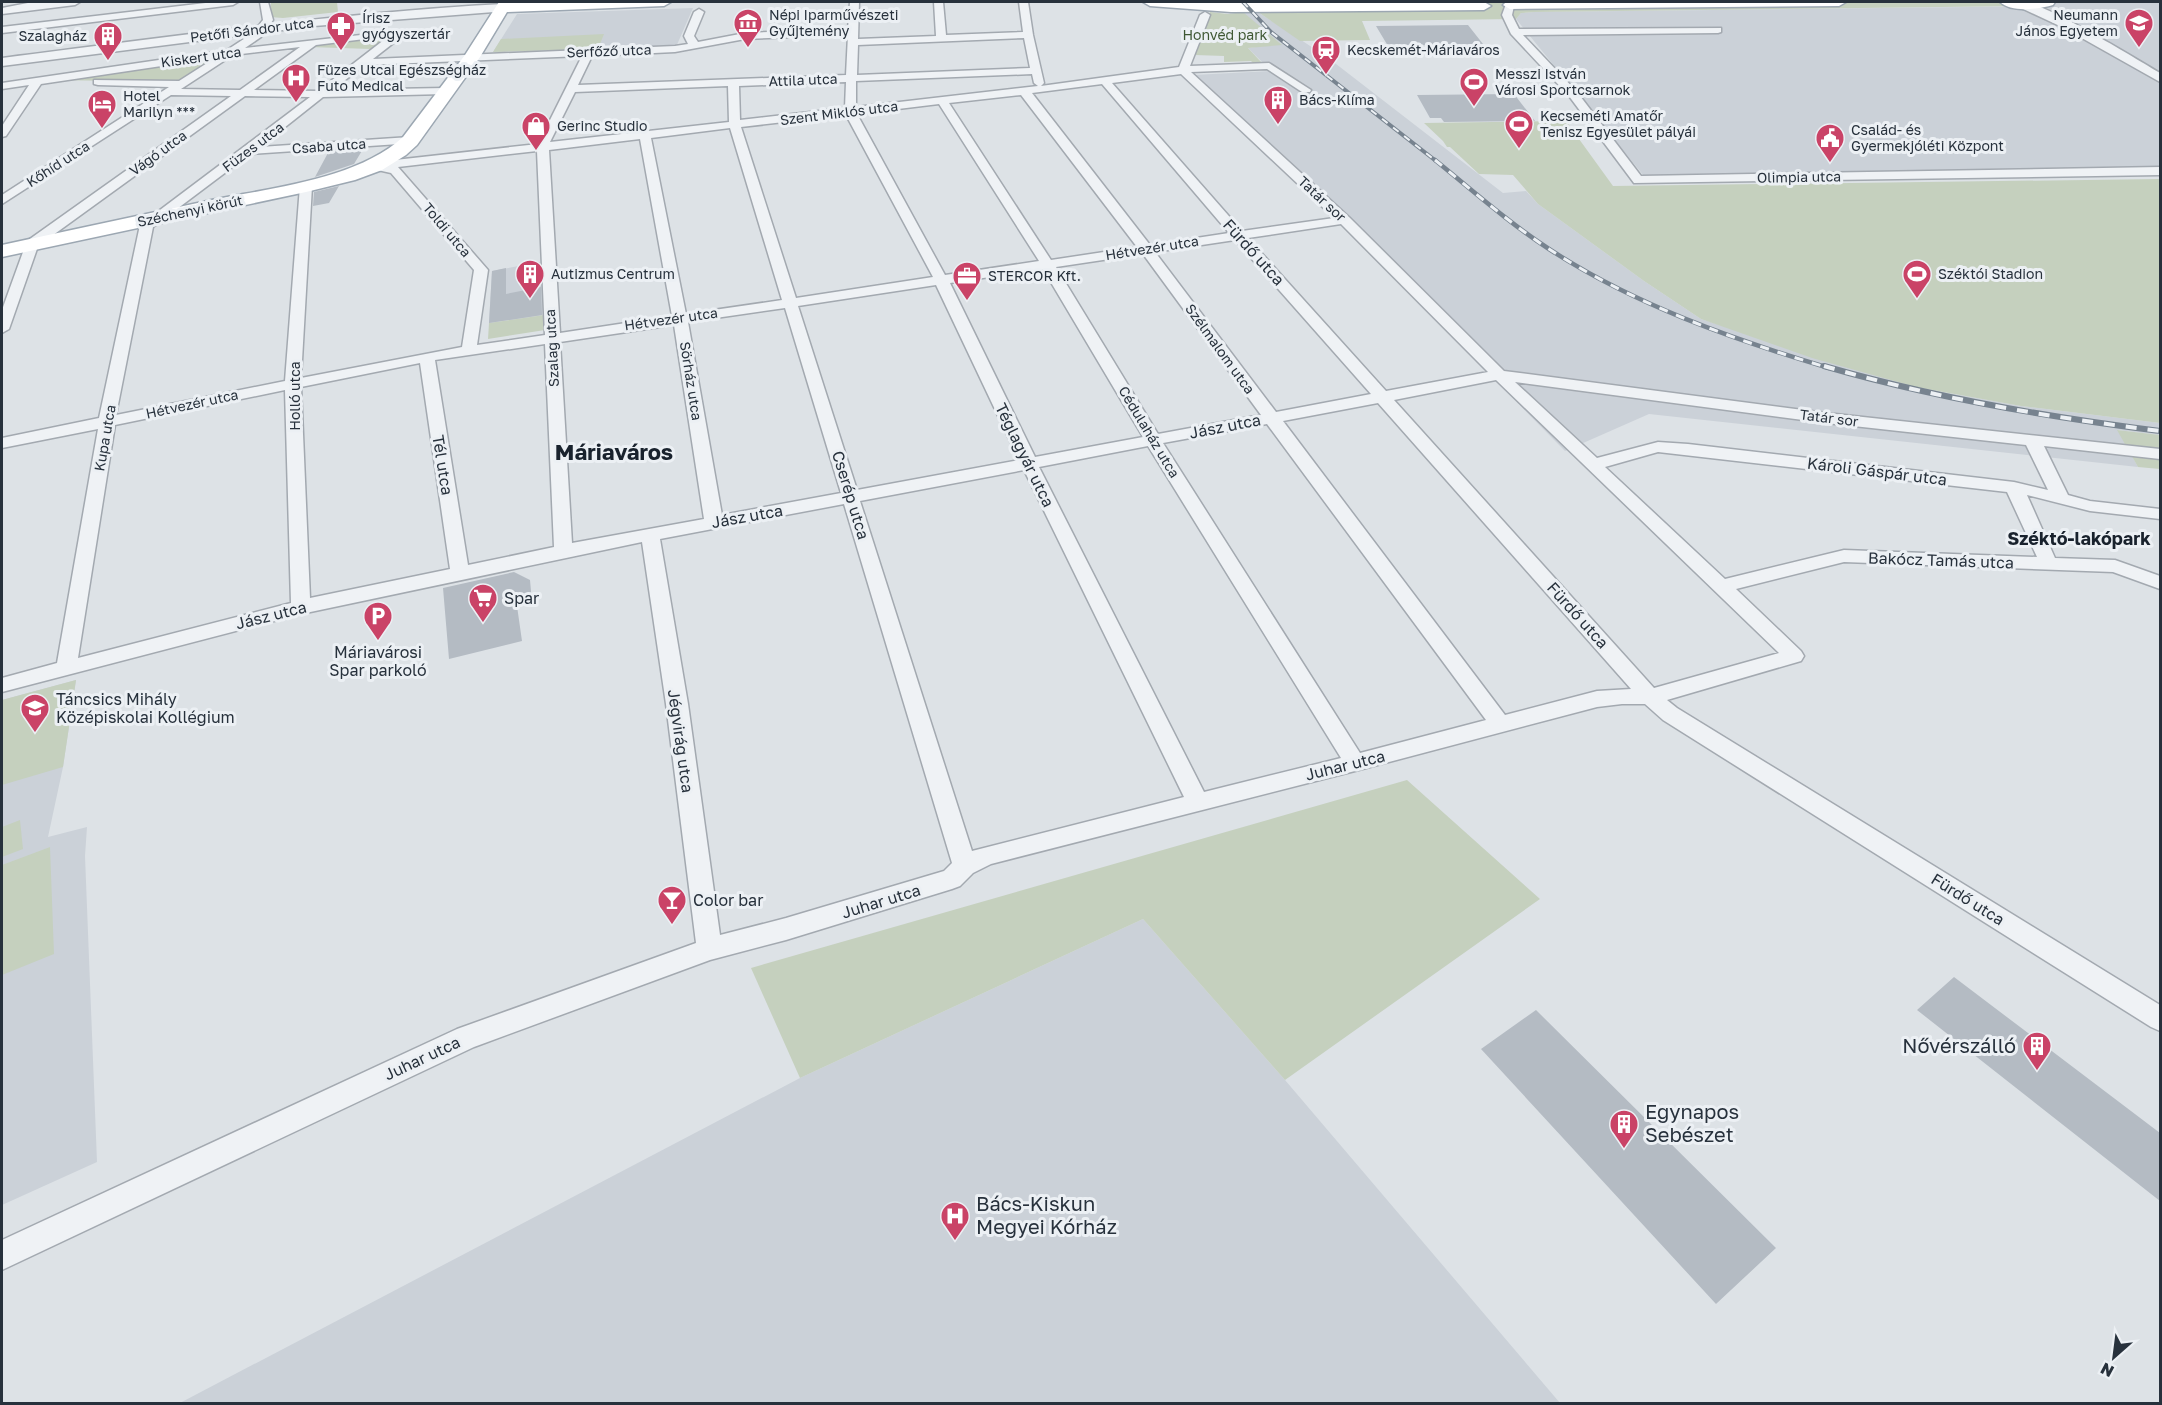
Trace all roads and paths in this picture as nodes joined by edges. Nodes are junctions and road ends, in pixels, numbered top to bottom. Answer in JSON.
{"nodes":[{"id":1,"x":42,"y":2,"type":"edge"},
{"id":2,"x":75,"y":2,"type":"edge"},
{"id":3,"x":176,"y":2,"type":"edge"},
{"id":4,"x":232,"y":2,"type":"edge"},
{"id":5,"x":264,"y":2,"type":"edge"},
{"id":6,"x":664,"y":2,"type":"edge"},
{"id":7,"x":854,"y":2,"type":"edge"},
{"id":8,"x":938,"y":2,"type":"edge"},
{"id":9,"x":1024,"y":2,"type":"edge"},
{"id":10,"x":1150,"y":2,"type":"edge"},
{"id":11,"x":1188,"y":2,"type":"edge"},
{"id":12,"x":1453,"y":2,"type":"edge"},
{"id":13,"x":1839,"y":2,"type":"edge"},
{"id":14,"x":2007,"y":2,"type":"edge"},
{"id":15,"x":199,"y":3,"type":"edge"},
{"id":16,"x":2046,"y":3,"type":"edge"},
{"id":17,"x":504,"y":5,"type":"edge"},
{"id":18,"x":2025,"y":5,"type":"junction"},
{"id":19,"x":1496,"y":6,"type":"edge"},
{"id":20,"x":1208,"y":8,"type":"junction"},
{"id":21,"x":19,"y":9,"type":"junction"},
{"id":22,"x":2,"y":11,"type":"edge"},
{"id":23,"x":699,"y":12,"type":"dead end"},
{"id":24,"x":87,"y":16,"type":"junction"},
{"id":25,"x":2068,"y":25,"type":"junction"},
{"id":26,"x":6,"y":28,"type":"edge"},
{"id":27,"x":263,"y":28,"type":"junction"},
{"id":28,"x":1513,"y":29,"type":"junction"},
{"id":29,"x":1718,"y":30,"type":"dead end"},
{"id":30,"x":401,"y":32,"type":"joint"},
{"id":31,"x":1028,"y":35,"type":"junction"},
{"id":32,"x":854,"y":37,"type":"junction"},
{"id":33,"x":941,"y":39,"type":"junction"},
{"id":34,"x":314,"y":42,"type":"junction"},
{"id":35,"x":696,"y":45,"type":"junction"},
{"id":36,"x":233,"y":52,"type":"junction"},
{"id":37,"x":589,"y":52,"type":"junction"},
{"id":38,"x":472,"y":57,"type":"junction"},
{"id":39,"x":2,"y":62,"type":"edge"},
{"id":40,"x":365,"y":62,"type":"junction"},
{"id":41,"x":1036,"y":70,"type":"junction"},
{"id":42,"x":1183,"y":70,"type":"junction"},
{"id":43,"x":852,"y":78,"type":"junction"},
{"id":44,"x":2160,"y":78,"type":"edge"},
{"id":45,"x":38,"y":81,"type":"junction"},
{"id":46,"x":1105,"y":81,"type":"junction"},
{"id":47,"x":733,"y":82,"type":"junction"},
{"id":48,"x":184,"y":84,"type":"junction"},
{"id":49,"x":2,"y":86,"type":"edge"},
{"id":50,"x":570,"y":88,"type":"junction"},
{"id":51,"x":1041,"y":89,"type":"junction"},
{"id":52,"x":1306,"y":90,"type":"dead end"},
{"id":53,"x":446,"y":91,"type":"junction"},
{"id":54,"x":1024,"y":91,"type":"junction"},
{"id":55,"x":170,"y":92,"type":"junction"},
{"id":56,"x":241,"y":93,"type":"junction"},
{"id":57,"x":323,"y":94,"type":"junction"},
{"id":58,"x":942,"y":101,"type":"junction"},
{"id":59,"x":850,"y":111,"type":"junction"},
{"id":60,"x":735,"y":125,"type":"junction"},
{"id":61,"x":2,"y":134,"type":"edge"},
{"id":62,"x":645,"y":135,"type":"junction"},
{"id":63,"x":410,"y":141,"type":"junction"},
{"id":64,"x":543,"y":145,"type":"junction"},
{"id":65,"x":247,"y":151,"type":"junction"},
{"id":66,"x":377,"y":166,"type":"junction"},
{"id":67,"x":2160,"y":171,"type":"edge"},
{"id":68,"x":306,"y":186,"type":"junction"},
{"id":69,"x":2,"y":200,"type":"edge"},
{"id":70,"x":160,"y":217,"type":"junction"},
{"id":71,"x":1344,"y":220,"type":"junction"},
{"id":72,"x":1238,"y":235,"type":"junction"},
{"id":73,"x":32,"y":244,"type":"junction"},
{"id":74,"x":1146,"y":249,"type":"junction"},
{"id":75,"x":2,"y":251,"type":"edge"},
{"id":76,"x":1048,"y":265,"type":"junction"},
{"id":77,"x":941,"y":280,"type":"junction"},
{"id":78,"x":790,"y":302,"type":"junction"},
{"id":79,"x":680,"y":318,"type":"junction"},
{"id":80,"x":2,"y":329,"type":"edge"},
{"id":81,"x":551,"y":337,"type":"junction"},
{"id":82,"x":469,"y":350,"type":"junction"},
{"id":83,"x":427,"y":357,"type":"junction"},
{"id":84,"x":1499,"y":375,"type":"junction"},
{"id":85,"x":293,"y":383,"type":"junction"},
{"id":86,"x":1384,"y":396,"type":"junction"},
{"id":87,"x":1270,"y":418,"type":"junction"},
{"id":88,"x":108,"y":421,"type":"junction"},
{"id":89,"x":1153,"y":440,"type":"junction"},
{"id":90,"x":2032,"y":440,"type":"junction"},
{"id":91,"x":2,"y":443,"type":"edge"},
{"id":92,"x":2160,"y":454,"type":"edge"},
{"id":93,"x":1029,"y":463,"type":"junction"},
{"id":94,"x":1592,"y":465,"type":"junction"},
{"id":95,"x":2014,"y":487,"type":"junction"},
{"id":96,"x":852,"y":496,"type":"junction"},
{"id":97,"x":2061,"y":498,"type":"junction"},
{"id":98,"x":2160,"y":514,"type":"edge"},
{"id":99,"x":714,"y":522,"type":"junction"},
{"id":100,"x":650,"y":534,"type":"junction"},
{"id":101,"x":563,"y":551,"type":"junction"},
{"id":102,"x":2049,"y":564,"type":"junction"},
{"id":103,"x":460,"y":572,"type":"junction"},
{"id":104,"x":2160,"y":583,"type":"edge"},
{"id":105,"x":1723,"y":586,"type":"junction"},
{"id":106,"x":301,"y":607,"type":"junction"},
{"id":107,"x":1794,"y":656,"type":"joint"},
{"id":108,"x":66,"y":668,"type":"junction"},
{"id":109,"x":2,"y":685,"type":"edge"},
{"id":110,"x":1650,"y":697,"type":"junction"},
{"id":111,"x":1500,"y":724,"type":"junction"},
{"id":112,"x":1354,"y":763,"type":"junction"},
{"id":113,"x":1197,"y":801,"type":"junction"},
{"id":114,"x":966,"y":866,"type":"junction"},
{"id":115,"x":709,"y":949,"type":"junction"},
{"id":116,"x":2160,"y":1019,"type":"edge"},
{"id":117,"x":2,"y":1255,"type":"edge"}],
"edges":[{"from":1,"to":21,"type":"street"},
{"from":2,"to":21,"type":"street"},
{"from":3,"to":24,"type":"street"},
{"from":4,"to":15,"type":"street"},
{"from":5,"to":27,"type":"street"},
{"from":6,"to":17,"type":"main road"},
{"from":7,"to":32,"type":"street"},
{"from":8,"to":33,"type":"street"},
{"from":9,"to":31,"type":"street"},
{"from":10,"to":20,"type":"main road"},
{"from":11,"to":20,"type":"main road"},
{"from":12,"to":20,"type":"main road"},
{"from":13,"to":19,"type":"main road"},
{"from":14,"to":18,"type":"main road"},
{"from":15,"to":24,"type":"street"},
{"from":16,"to":18,"type":"main road"},
{"from":16,"to":25,"type":"street"},
{"from":17,"to":27,"type":"street","name":"Petőfi Sándor utca"},
{"from":17,"to":38,"type":"main road","name":"Széchenyi körút"},
{"from":18,"to":25,"type":"street"},
{"from":19,"to":20,"type":"main road"},
{"from":19,"to":28,"type":"street"},
{"from":20,"to":42,"type":"street"},
{"from":21,"to":22,"type":"street"},
{"from":21,"to":26,"type":"street"},
{"from":23,"to":35,"type":"street"},
{"from":24,"to":26,"type":"street"},
{"from":25,"to":44,"type":"street"},
{"from":27,"to":36,"type":"street","name":"Kőhíd utca"},
{"from":27,"to":39,"type":"street","name":"Petőfi Sándor utca"},
{"from":28,"to":29,"type":"street"},
{"from":28,"to":67,"type":"street","name":"Olimpia utca"},
{"from":30,"to":34,"type":"street","name":"Kiskert utca"},
{"from":30,"to":40,"type":"street","name":"Füzes utca"},
{"from":31,"to":33,"type":"street","name":"Serfőző utca"},
{"from":31,"to":41,"type":"street"},
{"from":32,"to":33,"type":"street","name":"Serfőző utca"},
{"from":32,"to":35,"type":"street","name":"Serfőző utca"},
{"from":32,"to":43,"type":"street"},
{"from":34,"to":36,"type":"street","name":"Kiskert utca"},
{"from":34,"to":56,"type":"street","name":"Vágó utca"},
{"from":35,"to":37,"type":"street","name":"Serfőző utca"},
{"from":36,"to":45,"type":"street","name":"Kiskert utca"},
{"from":36,"to":48,"type":"street","name":"Kőhíd utca"},
{"from":37,"to":38,"type":"street","name":"Serfőző utca"},
{"from":37,"to":50,"type":"street"},
{"from":38,"to":40,"type":"street","name":"Serfőző utca"},
{"from":38,"to":53,"type":"main road","name":"Széchenyi körút"},
{"from":40,"to":57,"type":"street","name":"Füzes utca"},
{"from":41,"to":43,"type":"street","name":"Attila utca"},
{"from":41,"to":51,"type":"street"},
{"from":42,"to":46,"type":"street","name":"Szent Miklós utca"},
{"from":42,"to":52,"type":"street","name":"Szent Miklós utca"},
{"from":42,"to":71,"type":"street","name":"Tatár sor"},
{"from":43,"to":47,"type":"street","name":"Attila utca"},
{"from":43,"to":59,"type":"street"},
{"from":45,"to":48,"type":"street"},
{"from":45,"to":49,"type":"street","name":"Kiskert utca"},
{"from":45,"to":61,"type":"street"},
{"from":46,"to":51,"type":"street","name":"Szent Miklós utca"},
{"from":46,"to":72,"type":"street","name":"Fürdő utca"},
{"from":47,"to":50,"type":"street","name":"Attila utca"},
{"from":47,"to":60,"type":"street","name":"Cserép utca"},
{"from":48,"to":55,"type":"street","name":"Kőhíd utca"},
{"from":50,"to":64,"type":"street"},
{"from":51,"to":54,"type":"street","name":"Szent Miklós utca"},
{"from":53,"to":57,"type":"street"},
{"from":53,"to":63,"type":"main road","name":"Széchenyi körút"},
{"from":54,"to":58,"type":"street","name":"Szent Miklós utca"},
{"from":54,"to":74,"type":"street","name":"Szélmalom utca"},
{"from":55,"to":56,"type":"street"},
{"from":55,"to":69,"type":"street","name":"Kőhíd utca"},
{"from":56,"to":57,"type":"street"},
{"from":56,"to":73,"type":"street","name":"Vágó utca"},
{"from":57,"to":65,"type":"street","name":"Füzes utca"},
{"from":58,"to":59,"type":"street","name":"Szent Miklós utca"},
{"from":58,"to":76,"type":"street","name":"Cédulaház utca"},
{"from":59,"to":60,"type":"street","name":"Szent Miklós utca"},
{"from":59,"to":77,"type":"street","name":"Téglagyár utca"},
{"from":60,"to":62,"type":"street","name":"Szent Miklós utca"},
{"from":60,"to":78,"type":"street","name":"Cserép utca"},
{"from":62,"to":64,"type":"street","name":"Szent Miklós utca"},
{"from":62,"to":79,"type":"street","name":"Sörház utca"},
{"from":63,"to":65,"type":"street","name":"Csaba utca"},
{"from":63,"to":66,"type":"main road","name":"Széchenyi körút"},
{"from":64,"to":66,"type":"street","name":"Szent Miklós utca"},
{"from":64,"to":81,"type":"street","name":"Szalag utca"},
{"from":65,"to":70,"type":"street","name":"Füzes utca"},
{"from":66,"to":68,"type":"main road","name":"Széchenyi körút"},
{"from":66,"to":82,"type":"street","name":"Toldi utca"},
{"from":68,"to":70,"type":"main road","name":"Széchenyi körút"},
{"from":68,"to":85,"type":"street","name":"Holló utca"},
{"from":70,"to":73,"type":"main road","name":"Széchenyi körút"},
{"from":70,"to":88,"type":"street","name":"Kupa utca"},
{"from":71,"to":72,"type":"street","name":"Hétvezér utca"},
{"from":71,"to":84,"type":"street","name":"Tatár sor"},
{"from":72,"to":74,"type":"street","name":"Hétvezér utca"},
{"from":72,"to":86,"type":"street","name":"Fürdő utca"},
{"from":73,"to":75,"type":"main road","name":"Széchenyi körút"},
{"from":73,"to":80,"type":"street"},
{"from":74,"to":76,"type":"street","name":"Hétvezér utca"},
{"from":74,"to":87,"type":"street","name":"Szélmalom utca"},
{"from":76,"to":77,"type":"street","name":"Hétvezér utca"},
{"from":76,"to":89,"type":"street","name":"Cédulaház utca"},
{"from":77,"to":78,"type":"street","name":"Hétvezér utca"},
{"from":77,"to":93,"type":"street","name":"Téglagyár utca"},
{"from":78,"to":79,"type":"street","name":"Hétvezér utca"},
{"from":78,"to":96,"type":"street","name":"Cserép utca"},
{"from":79,"to":81,"type":"street","name":"Hétvezér utca"},
{"from":79,"to":99,"type":"street","name":"Sörház utca"},
{"from":81,"to":82,"type":"street","name":"Hétvezér utca"},
{"from":81,"to":101,"type":"street","name":"Szalag utca"},
{"from":82,"to":83,"type":"street","name":"Hétvezér utca"},
{"from":83,"to":85,"type":"street","name":"Hétvezér utca"},
{"from":83,"to":103,"type":"street","name":"Tél utca"},
{"from":84,"to":86,"type":"street","name":"Jász utca"},
{"from":84,"to":90,"type":"street","name":"Tatár sor"},
{"from":84,"to":94,"type":"street","name":"Tatár sor"},
{"from":85,"to":88,"type":"street","name":"Hétvezér utca"},
{"from":85,"to":106,"type":"street","name":"Holló utca"},
{"from":86,"to":87,"type":"street","name":"Jász utca"},
{"from":86,"to":110,"type":"street","name":"Fürdő utca"},
{"from":87,"to":89,"type":"street","name":"Jász utca"},
{"from":87,"to":111,"type":"street","name":"Szélmalom utca"},
{"from":88,"to":91,"type":"street","name":"Hétvezér utca"},
{"from":88,"to":108,"type":"street","name":"Kupa utca"},
{"from":89,"to":93,"type":"street","name":"Jász utca"},
{"from":89,"to":112,"type":"street","name":"Cédulaház utca"},
{"from":90,"to":92,"type":"street","name":"Tatár sor"},
{"from":90,"to":97,"type":"street"},
{"from":93,"to":96,"type":"street","name":"Jász utca"},
{"from":93,"to":113,"type":"street","name":"Téglagyár utca"},
{"from":94,"to":95,"type":"street","name":"Károli Gáspár utca"},
{"from":94,"to":105,"type":"street","name":"Tatár sor"},
{"from":95,"to":97,"type":"street","name":"Károli Gáspár utca"},
{"from":95,"to":102,"type":"street"},
{"from":96,"to":99,"type":"street","name":"Jász utca"},
{"from":96,"to":114,"type":"street","name":"Cserép utca"},
{"from":97,"to":98,"type":"street","name":"Károli Gáspár utca"},
{"from":99,"to":100,"type":"street","name":"Jász utca"},
{"from":100,"to":101,"type":"street","name":"Jász utca"},
{"from":100,"to":115,"type":"street","name":"Jégvirág utca"},
{"from":101,"to":103,"type":"street","name":"Jász utca"},
{"from":102,"to":104,"type":"street","name":"Bakócz Tamás utca"},
{"from":102,"to":105,"type":"street","name":"Bakócz Tamás utca"},
{"from":103,"to":106,"type":"street","name":"Jász utca"},
{"from":105,"to":107,"type":"street","name":"Tatár sor"},
{"from":106,"to":108,"type":"street","name":"Jász utca"},
{"from":107,"to":110,"type":"street","name":"Juhar utca"},
{"from":108,"to":109,"type":"street","name":"Jász utca"},
{"from":110,"to":111,"type":"street","name":"Juhar utca"},
{"from":110,"to":116,"type":"street","name":"Fürdő utca"},
{"from":111,"to":112,"type":"street","name":"Juhar utca"},
{"from":112,"to":113,"type":"street","name":"Juhar utca"},
{"from":113,"to":114,"type":"street","name":"Juhar utca"},
{"from":114,"to":115,"type":"street","name":"Juhar utca"},
{"from":115,"to":117,"type":"street","name":"Juhar utca"}]}
